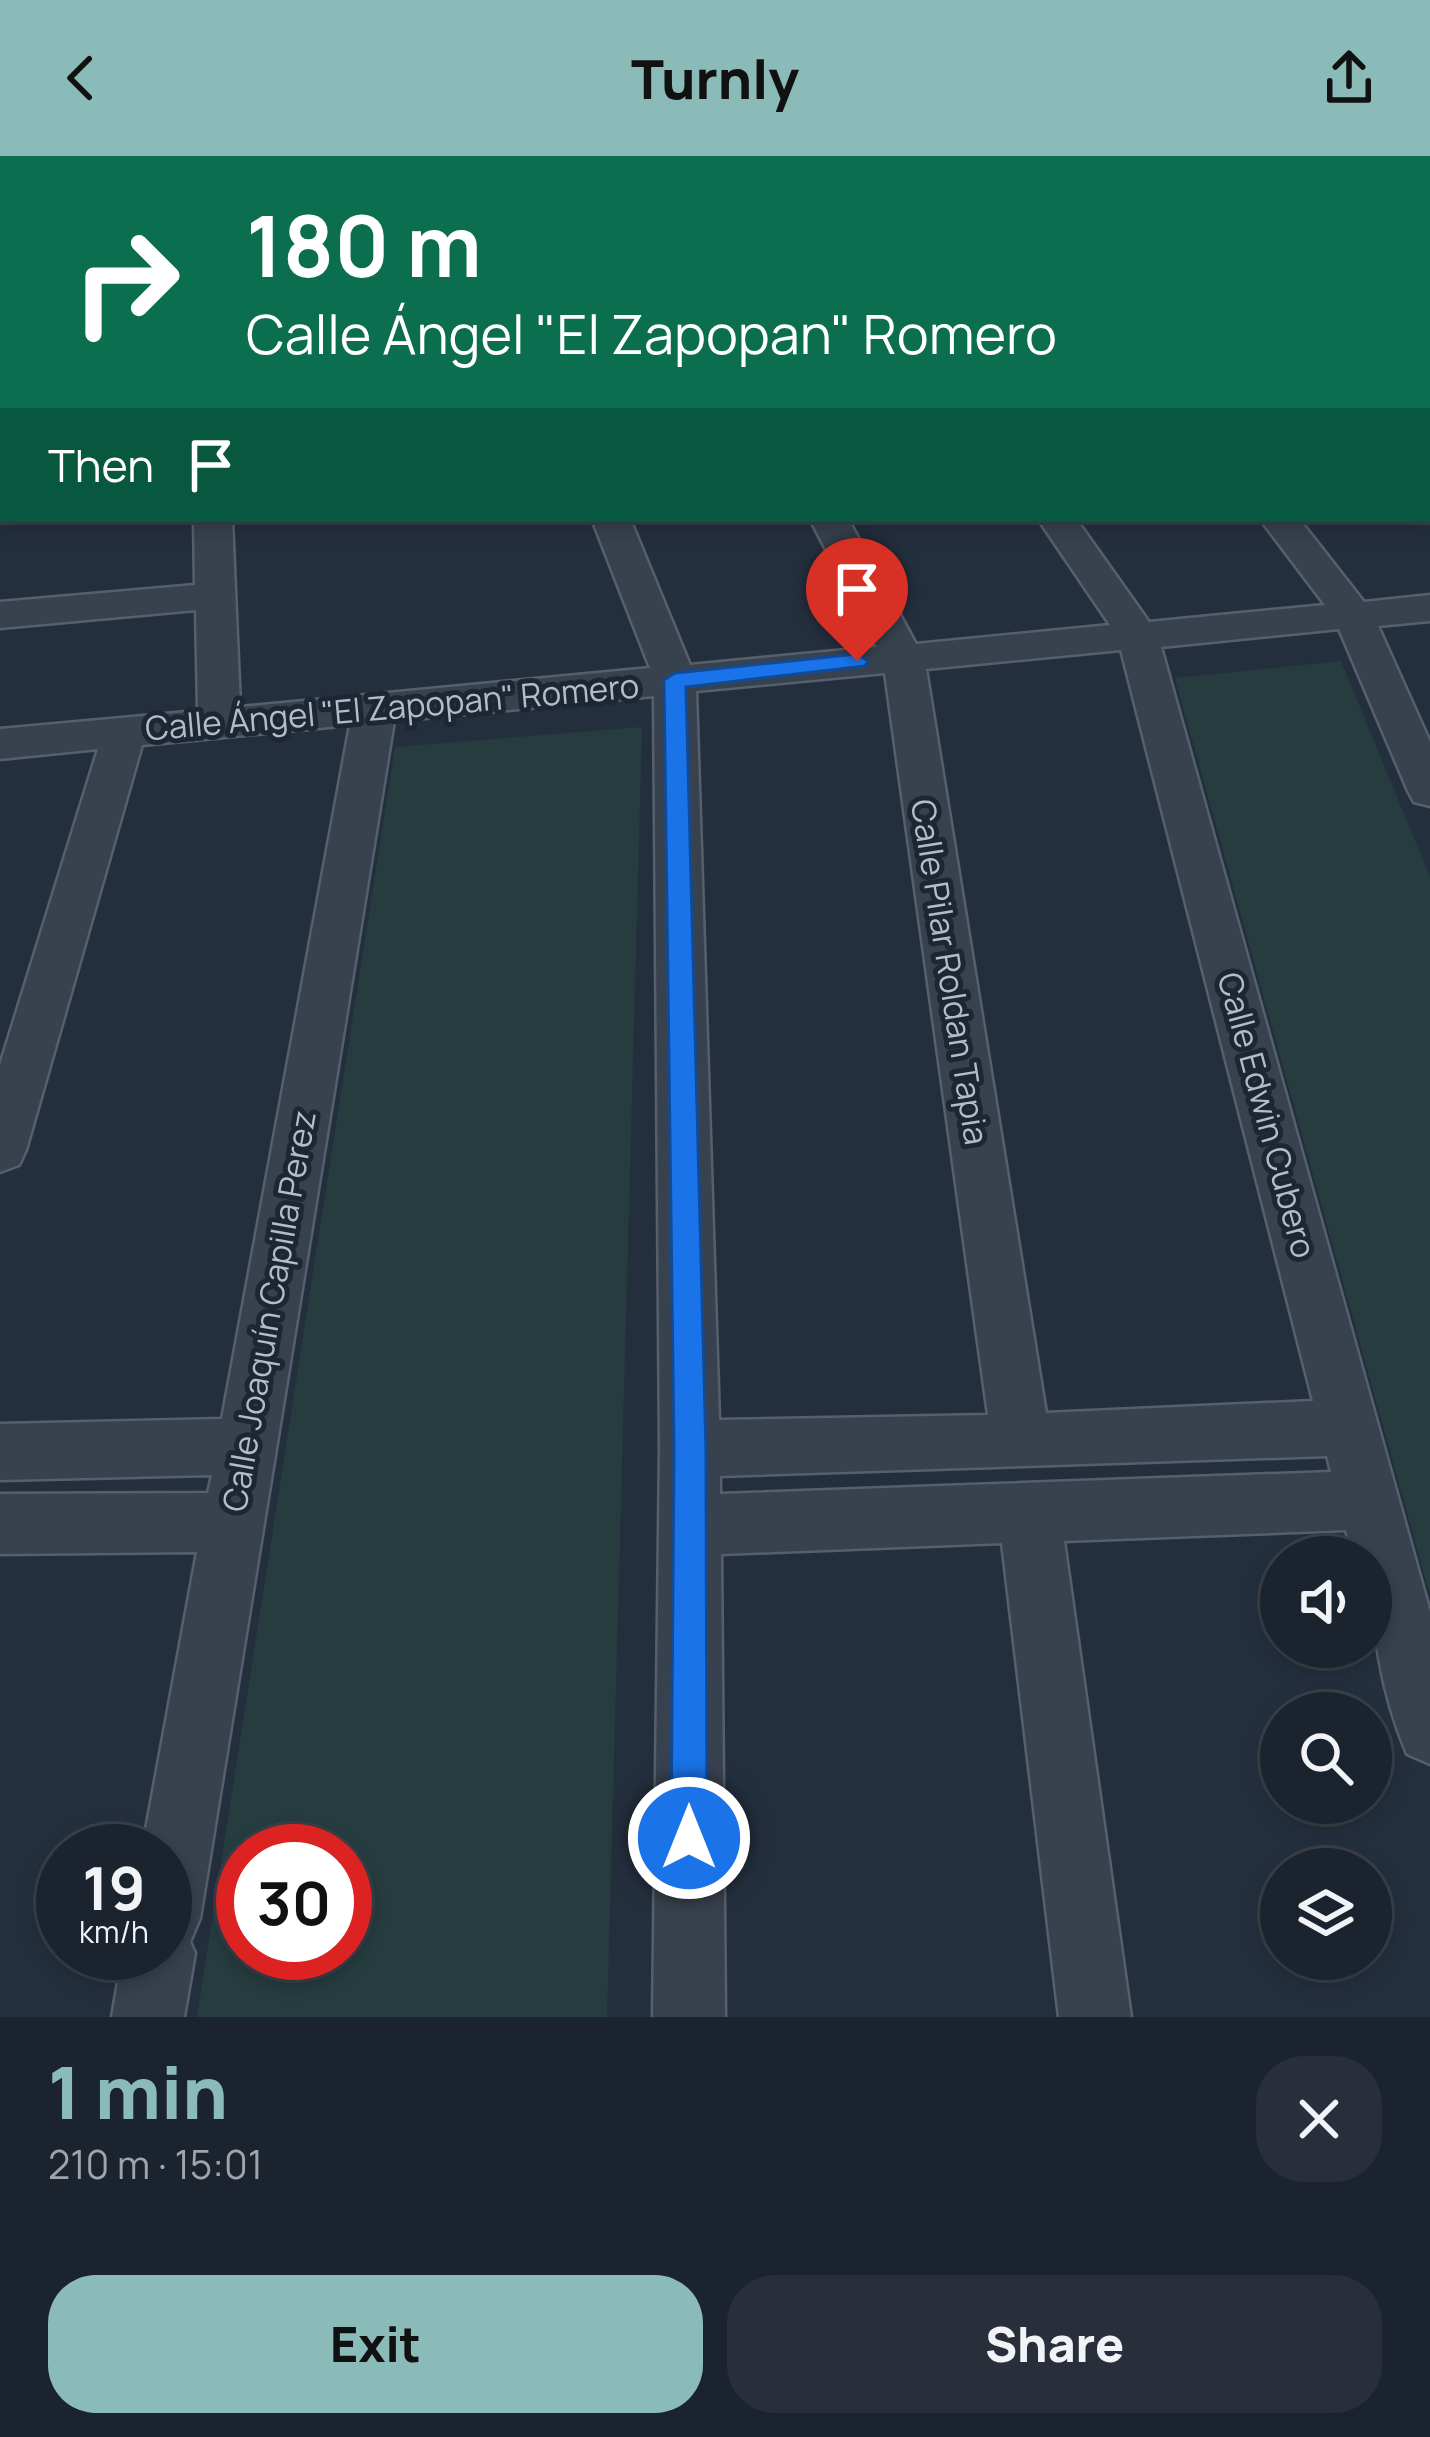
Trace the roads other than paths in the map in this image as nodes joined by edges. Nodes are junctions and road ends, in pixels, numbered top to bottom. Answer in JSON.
{"nodes":[{"id":1,"x":214,"y":522,"type":"edge"},
{"id":2,"x":611,"y":522,"type":"edge"},
{"id":3,"x":832,"y":522,"type":"edge"},
{"id":4,"x":1060,"y":522,"type":"edge"},
{"id":5,"x":1281,"y":522,"type":"edge"},
{"id":6,"x":214,"y":596,"type":"junction"},
{"id":7,"x":1430,"y":608,"type":"edge"},
{"id":8,"x":0,"y":615,"type":"edge"},
{"id":9,"x":1353,"y":615,"type":"junction"},
{"id":10,"x":1138,"y":636,"type":"junction"},
{"id":11,"x":902,"y":657,"type":"junction"},
{"id":12,"x":675,"y":680,"type":"junction"},
{"id":13,"x":375,"y":705,"type":"junction"},
{"id":14,"x":219,"y":723,"type":"junction"},
{"id":15,"x":124,"y":733,"type":"junction"},
{"id":16,"x":0,"y":744,"type":"edge"},
{"id":17,"x":1430,"y":791,"type":"edge"},
{"id":18,"x":0,"y":1150,"type":"edge"},
{"id":19,"x":1352,"y":1426,"type":"junction"},
{"id":20,"x":1021,"y":1442,"type":"junction"},
{"id":21,"x":247,"y":1446,"type":"junction"},
{"id":22,"x":690,"y":1449,"type":"junction"},
{"id":23,"x":0,"y":1452,"type":"edge"},
{"id":24,"x":1367,"y":1500,"type":"junction"},
{"id":25,"x":1029,"y":1511,"type":"junction"},
{"id":26,"x":232,"y":1522,"type":"junction"},
{"id":27,"x":0,"y":1524,"type":"edge"},
{"id":28,"x":690,"y":1525,"type":"junction"},
{"id":29,"x":1430,"y":1731,"type":"edge"},
{"id":30,"x":181,"y":1824,"type":"edge"},
{"id":31,"x":154,"y":1980,"type":"edge"},
{"id":32,"x":148,"y":2017,"type":"edge"},
{"id":33,"x":689,"y":2017,"type":"edge"},
{"id":34,"x":1095,"y":2017,"type":"edge"}],
"edges":[{"from":1,"to":6,"type":"street"},
{"from":2,"to":12,"type":"street"},
{"from":3,"to":11,"type":"street","name":"Calle Pilar Roldan Tapia"},
{"from":4,"to":10,"type":"street","name":"Calle Edwin Cubero"},
{"from":5,"to":9,"type":"street"},
{"from":6,"to":8,"type":"street"},
{"from":6,"to":14,"type":"street"},
{"from":7,"to":9,"type":"street","name":"Calle Ángel \"El Zapopan\" Romero"},
{"from":9,"to":10,"type":"street","name":"Calle Ángel \"El Zapopan\" Romero"},
{"from":9,"to":17,"type":"street"},
{"from":10,"to":11,"type":"street","name":"Calle Ángel \"El Zapopan\" Romero"},
{"from":10,"to":19,"type":"street","name":"Calle Edwin Cubero"},
{"from":11,"to":12,"type":"street","name":"Calle Ángel \"El Zapopan\" Romero"},
{"from":11,"to":20,"type":"street","name":"Calle Pilar Roldan Tapia"},
{"from":12,"to":13,"type":"street","name":"Calle Ángel \"El Zapopan\" Romero"},
{"from":12,"to":22,"type":"street"},
{"from":13,"to":14,"type":"street","name":"Calle Ángel \"El Zapopan\" Romero"},
{"from":13,"to":21,"type":"street","name":"Calle Joaquín Capilla Perez"},
{"from":14,"to":15,"type":"street","name":"Calle Ángel \"El Zapopan\" Romero"},
{"from":15,"to":16,"type":"street","name":"Calle Ángel \"El Zapopan\" Romero"},
{"from":15,"to":18,"type":"street"},
{"from":19,"to":20,"type":"street"},
{"from":19,"to":24,"type":"street","name":"Calle Edwin Cubero"},
{"from":20,"to":22,"type":"street"},
{"from":21,"to":23,"type":"street"},
{"from":21,"to":26,"type":"street","name":"Calle Joaquín Capilla Perez"},
{"from":22,"to":28,"type":"street"},
{"from":24,"to":25,"type":"street"},
{"from":24,"to":29,"type":"street","name":"Calle Edwin Cubero"},
{"from":25,"to":28,"type":"street"},
{"from":25,"to":34,"type":"street"},
{"from":26,"to":27,"type":"street"},
{"from":26,"to":30,"type":"street","name":"Calle Joaquín Capilla Perez"},
{"from":28,"to":33,"type":"street"},
{"from":31,"to":32,"type":"street"}]}
